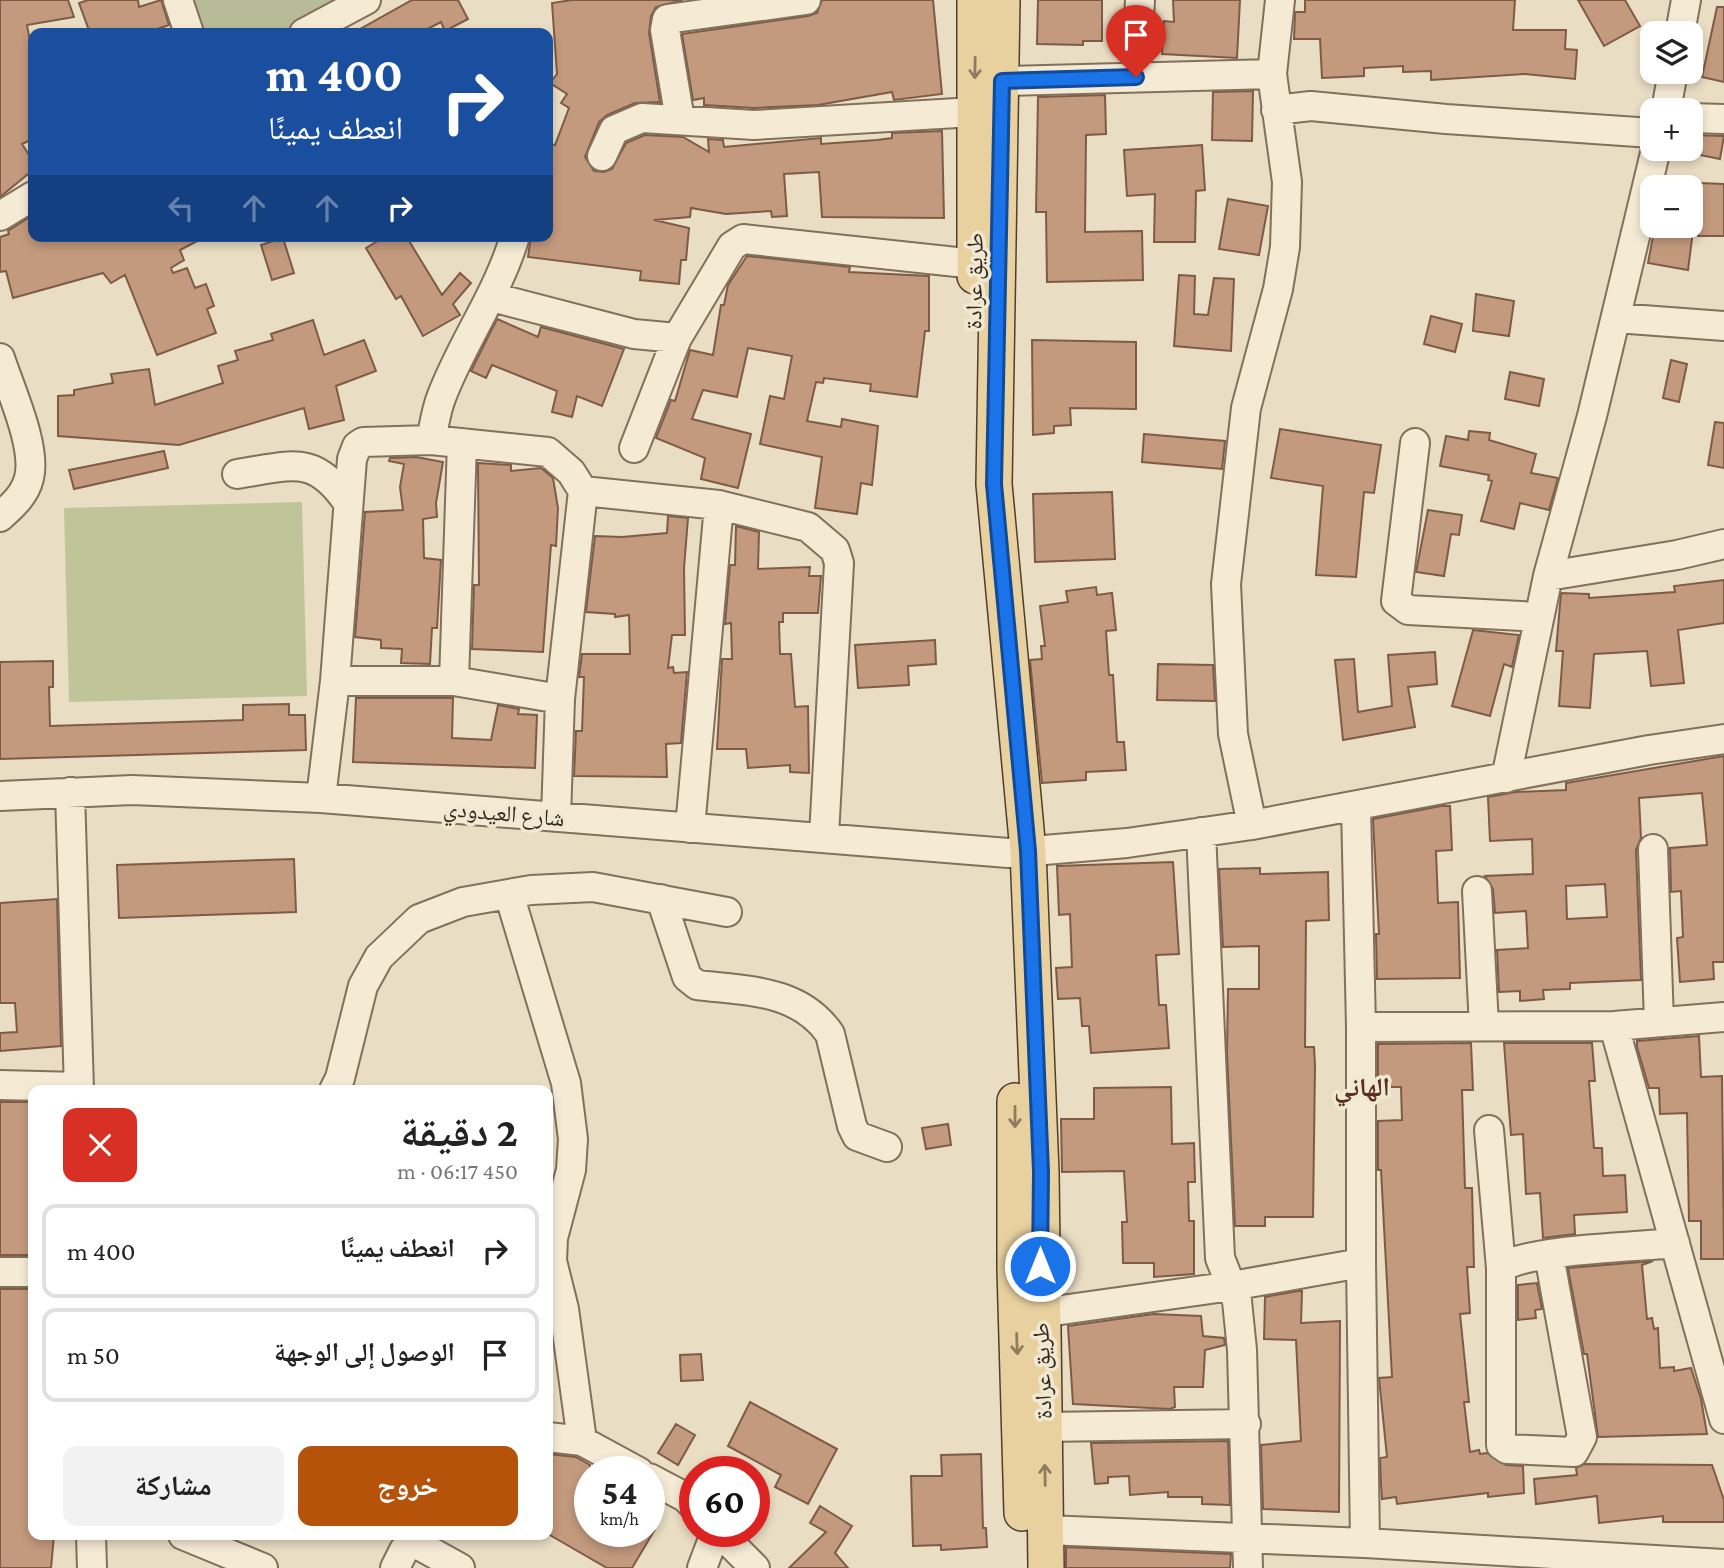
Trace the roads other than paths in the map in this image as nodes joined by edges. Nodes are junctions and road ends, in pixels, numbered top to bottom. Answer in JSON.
{"nodes":[{"id":1,"x":178,"y":0,"type":"edge"},
{"id":2,"x":366,"y":0,"type":"edge"},
{"id":3,"x":806,"y":0,"type":"edge"},
{"id":4,"x":975,"y":0,"type":"edge"},
{"id":5,"x":1002,"y":0,"type":"edge"},
{"id":6,"x":1140,"y":0,"type":"edge"},
{"id":7,"x":1280,"y":0,"type":"edge"},
{"id":8,"x":1686,"y":0,"type":"edge"},
{"id":9,"x":744,"y":5,"type":"edge"},
{"id":10,"x":1682,"y":21,"type":"edge"},
{"id":11,"x":187,"y":28,"type":"edge"},
{"id":12,"x":313,"y":28,"type":"edge"},
{"id":13,"x":1272,"y":74,"type":"junction"},
{"id":14,"x":1136,"y":77,"type":"junction"},
{"id":15,"x":1002,"y":81,"type":"junction"},
{"id":16,"x":1276,"y":110,"type":"junction"},
{"id":17,"x":974,"y":112,"type":"junction"},
{"id":18,"x":1703,"y":118,"type":"edge"},
{"id":19,"x":1724,"y":119,"type":"edge"},
{"id":20,"x":680,"y":120,"type":"junction"},
{"id":21,"x":1640,"y":131,"type":"edge"},
{"id":22,"x":602,"y":156,"type":"dead end"},
{"id":23,"x":1653,"y":161,"type":"edge"},
{"id":24,"x":28,"y":199,"type":"edge"},
{"id":25,"x":0,"y":216,"type":"edge"},
{"id":26,"x":513,"y":242,"type":"edge"},
{"id":27,"x":975,"y":264,"type":"junction"},
{"id":28,"x":492,"y":297,"type":"junction"},
{"id":29,"x":1616,"y":318,"type":"junction"},
{"id":30,"x":1724,"y":326,"type":"edge"},
{"id":31,"x":677,"y":338,"type":"junction"},
{"id":32,"x":0,"y":358,"type":"edge"},
{"id":33,"x":430,"y":440,"type":"junction"},
{"id":34,"x":462,"y":443,"type":"junction"},
{"id":35,"x":1415,"y":443,"type":"dead end"},
{"id":36,"x":634,"y":448,"type":"dead end"},
{"id":37,"x":237,"y":474,"type":"dead end"},
{"id":38,"x":583,"y":491,"type":"junction"},
{"id":39,"x":348,"y":503,"type":"junction"},
{"id":40,"x":719,"y":505,"type":"junction"},
{"id":41,"x":0,"y":517,"type":"edge"},
{"id":42,"x":1724,"y":544,"type":"edge"},
{"id":43,"x":1548,"y":576,"type":"junction"},
{"id":44,"x":1539,"y":617,"type":"junction"},
{"id":45,"x":335,"y":681,"type":"junction"},
{"id":46,"x":454,"y":681,"type":"junction"},
{"id":47,"x":559,"y":699,"type":"junction"},
{"id":48,"x":1724,"y":739,"type":"edge"},
{"id":49,"x":1506,"y":778,"type":"junction"},
{"id":50,"x":69,"y":792,"type":"junction"},
{"id":51,"x":0,"y":796,"type":"edge"},
{"id":52,"x":321,"y":798,"type":"junction"},
{"id":53,"x":1356,"y":807,"type":"junction"},
{"id":54,"x":556,"y":817,"type":"junction"},
{"id":55,"x":1252,"y":825,"type":"junction"},
{"id":56,"x":690,"y":828,"type":"junction"},
{"id":57,"x":1201,"y":832,"type":"junction"},
{"id":58,"x":824,"y":836,"type":"junction"},
{"id":59,"x":1653,"y":849,"type":"dead end"},
{"id":60,"x":1018,"y":852,"type":"junction"},
{"id":61,"x":1477,"y":891,"type":"dead end"},
{"id":62,"x":509,"y":894,"type":"junction"},
{"id":63,"x":661,"y":899,"type":"junction"},
{"id":64,"x":727,"y":912,"type":"dead end"},
{"id":65,"x":1724,"y":1017,"type":"edge"},
{"id":66,"x":1659,"y":1022,"type":"junction"},
{"id":67,"x":1484,"y":1026,"type":"junction"},
{"id":68,"x":1614,"y":1026,"type":"junction"},
{"id":69,"x":1360,"y":1027,"type":"junction"},
{"id":70,"x":0,"y":1084,"type":"edge"},
{"id":71,"x":79,"y":1085,"type":"edge"},
{"id":72,"x":336,"y":1085,"type":"edge"},
{"id":73,"x":28,"y":1086,"type":"edge"},
{"id":74,"x":1489,"y":1130,"type":"dead end"},
{"id":75,"x":887,"y":1147,"type":"dead end"},
{"id":76,"x":553,"y":1238,"type":"edge"},
{"id":77,"x":1675,"y":1243,"type":"junction"},
{"id":78,"x":1549,"y":1255,"type":"junction"},
{"id":79,"x":1361,"y":1263,"type":"junction"},
{"id":80,"x":553,"y":1265,"type":"edge"},
{"id":81,"x":1501,"y":1268,"type":"junction"},
{"id":82,"x":0,"y":1272,"type":"edge"},
{"id":83,"x":28,"y":1272,"type":"edge"},
{"id":84,"x":1232,"y":1286,"type":"junction"},
{"id":85,"x":1040,"y":1313,"type":"junction"},
{"id":86,"x":1724,"y":1419,"type":"edge"},
{"id":87,"x":1246,"y":1424,"type":"junction"},
{"id":88,"x":1044,"y":1427,"type":"junction"},
{"id":89,"x":553,"y":1438,"type":"edge"},
{"id":90,"x":582,"y":1441,"type":"junction"},
{"id":91,"x":610,"y":1456,"type":"edge"},
{"id":92,"x":1046,"y":1530,"type":"junction"},
{"id":93,"x":91,"y":1540,"type":"edge"},
{"id":94,"x":195,"y":1540,"type":"edge"},
{"id":95,"x":1365,"y":1542,"type":"junction"},
{"id":96,"x":711,"y":1547,"type":"edge"},
{"id":97,"x":733,"y":1547,"type":"edge"},
{"id":98,"x":1248,"y":1554,"type":"edge"},
{"id":99,"x":1460,"y":1559,"type":"edge"},
{"id":100,"x":1658,"y":1564,"type":"edge"},
{"id":101,"x":1724,"y":1564,"type":"edge"},
{"id":102,"x":92,"y":1568,"type":"edge"},
{"id":103,"x":263,"y":1568,"type":"edge"},
{"id":104,"x":395,"y":1568,"type":"edge"},
{"id":105,"x":460,"y":1568,"type":"edge"},
{"id":106,"x":702,"y":1568,"type":"edge"},
{"id":107,"x":755,"y":1568,"type":"edge"},
{"id":108,"x":1022,"y":1568,"type":"edge"},
{"id":109,"x":1046,"y":1568,"type":"edge"}],
"edges":[{"from":1,"to":11,"type":"street"},
{"from":2,"to":12,"type":"street"},
{"from":3,"to":9,"type":"street"},
{"from":4,"to":17,"type":"main road","name":"طريق عرادة","one_way":true},
{"from":5,"to":15,"type":"main road","name":"طريق عرادة"},
{"from":6,"to":14,"type":"street"},
{"from":7,"to":13,"type":"street"},
{"from":8,"to":10,"type":"street"},
{"from":9,"to":20,"type":"street"},
{"from":13,"to":14,"type":"street"},
{"from":13,"to":16,"type":"street"},
{"from":14,"to":15,"type":"street"},
{"from":15,"to":60,"type":"main road","name":"طريق عرادة"},
{"from":16,"to":21,"type":"street"},
{"from":16,"to":55,"type":"street"},
{"from":17,"to":20,"type":"street"},
{"from":17,"to":27,"type":"main road","name":"طريق عرادة"},
{"from":18,"to":19,"type":"street"},
{"from":20,"to":22,"type":"street"},
{"from":23,"to":29,"type":"street"},
{"from":24,"to":25,"type":"street"},
{"from":26,"to":28,"type":"street"},
{"from":27,"to":31,"type":"street"},
{"from":27,"to":60,"type":"main road","name":"طريق عرادة"},
{"from":28,"to":31,"type":"street"},
{"from":28,"to":33,"type":"street"},
{"from":29,"to":30,"type":"street"},
{"from":29,"to":43,"type":"street"},
{"from":31,"to":36,"type":"street"},
{"from":32,"to":41,"type":"street"},
{"from":33,"to":34,"type":"street"},
{"from":33,"to":39,"type":"street"},
{"from":34,"to":38,"type":"street"},
{"from":34,"to":46,"type":"street"},
{"from":35,"to":44,"type":"street"},
{"from":37,"to":39,"type":"street"},
{"from":38,"to":40,"type":"street"},
{"from":38,"to":47,"type":"street"},
{"from":39,"to":45,"type":"street"},
{"from":40,"to":56,"type":"street"},
{"from":40,"to":58,"type":"street"},
{"from":42,"to":43,"type":"street"},
{"from":43,"to":44,"type":"street"},
{"from":44,"to":49,"type":"street"},
{"from":45,"to":46,"type":"street"},
{"from":45,"to":52,"type":"street"},
{"from":46,"to":47,"type":"street"},
{"from":47,"to":54,"type":"street"},
{"from":48,"to":49,"type":"street","name":"شارع العيدودي"},
{"from":49,"to":53,"type":"street","name":"شارع العيدودي"},
{"from":50,"to":51,"type":"street","name":"شارع العيدودي"},
{"from":50,"to":52,"type":"street","name":"شارع العيدودي"},
{"from":50,"to":71,"type":"street"},
{"from":52,"to":54,"type":"street","name":"شارع العيدودي"},
{"from":53,"to":55,"type":"street","name":"شارع العيدودي"},
{"from":53,"to":69,"type":"street"},
{"from":54,"to":56,"type":"street","name":"شارع العيدودي"},
{"from":55,"to":57,"type":"street","name":"شارع العيدودي"},
{"from":56,"to":58,"type":"street","name":"شارع العيدودي"},
{"from":57,"to":60,"type":"street","name":"شارع العيدودي"},
{"from":57,"to":84,"type":"street"},
{"from":58,"to":60,"type":"street","name":"شارع العيدودي"},
{"from":59,"to":66,"type":"street"},
{"from":60,"to":85,"type":"main road","name":"طريق عرادة"},
{"from":60,"to":108,"type":"main road","name":"طريق عرادة","one_way":true},
{"from":61,"to":67,"type":"street"},
{"from":62,"to":63,"type":"street"},
{"from":62,"to":72,"type":"street"},
{"from":62,"to":76,"type":"street"},
{"from":63,"to":64,"type":"street"},
{"from":63,"to":75,"type":"street"},
{"from":65,"to":66,"type":"street"},
{"from":66,"to":68,"type":"street"},
{"from":67,"to":68,"type":"street"},
{"from":67,"to":69,"type":"street"},
{"from":68,"to":77,"type":"street"},
{"from":69,"to":79,"type":"street"},
{"from":70,"to":73,"type":"street"},
{"from":74,"to":81,"type":"street"},
{"from":77,"to":78,"type":"street"},
{"from":77,"to":86,"type":"street"},
{"from":78,"to":81,"type":"street"},
{"from":78,"to":81,"type":"street"},
{"from":79,"to":84,"type":"street"},
{"from":79,"to":95,"type":"street"},
{"from":80,"to":90,"type":"street"},
{"from":82,"to":83,"type":"street"},
{"from":84,"to":85,"type":"street"},
{"from":84,"to":87,"type":"street"},
{"from":85,"to":88,"type":"main road","name":"طريق عرادة"},
{"from":87,"to":88,"type":"street"},
{"from":87,"to":98,"type":"street"},
{"from":92,"to":88,"type":"main road","name":"طريق عرادة","one_way":true},
{"from":89,"to":90,"type":"street"},
{"from":90,"to":91,"type":"street"},
{"from":92,"to":98,"type":"street"},
{"from":92,"to":109,"type":"main road","name":"طريق عرادة"},
{"from":93,"to":102,"type":"street"},
{"from":94,"to":103,"type":"street"},
{"from":95,"to":98,"type":"street"},
{"from":95,"to":99,"type":"street"},
{"from":96,"to":106,"type":"street"},
{"from":97,"to":107,"type":"street"},
{"from":99,"to":100,"type":"street"},
{"from":100,"to":101,"type":"street"},
{"from":104,"to":105,"type":"street"}]}
